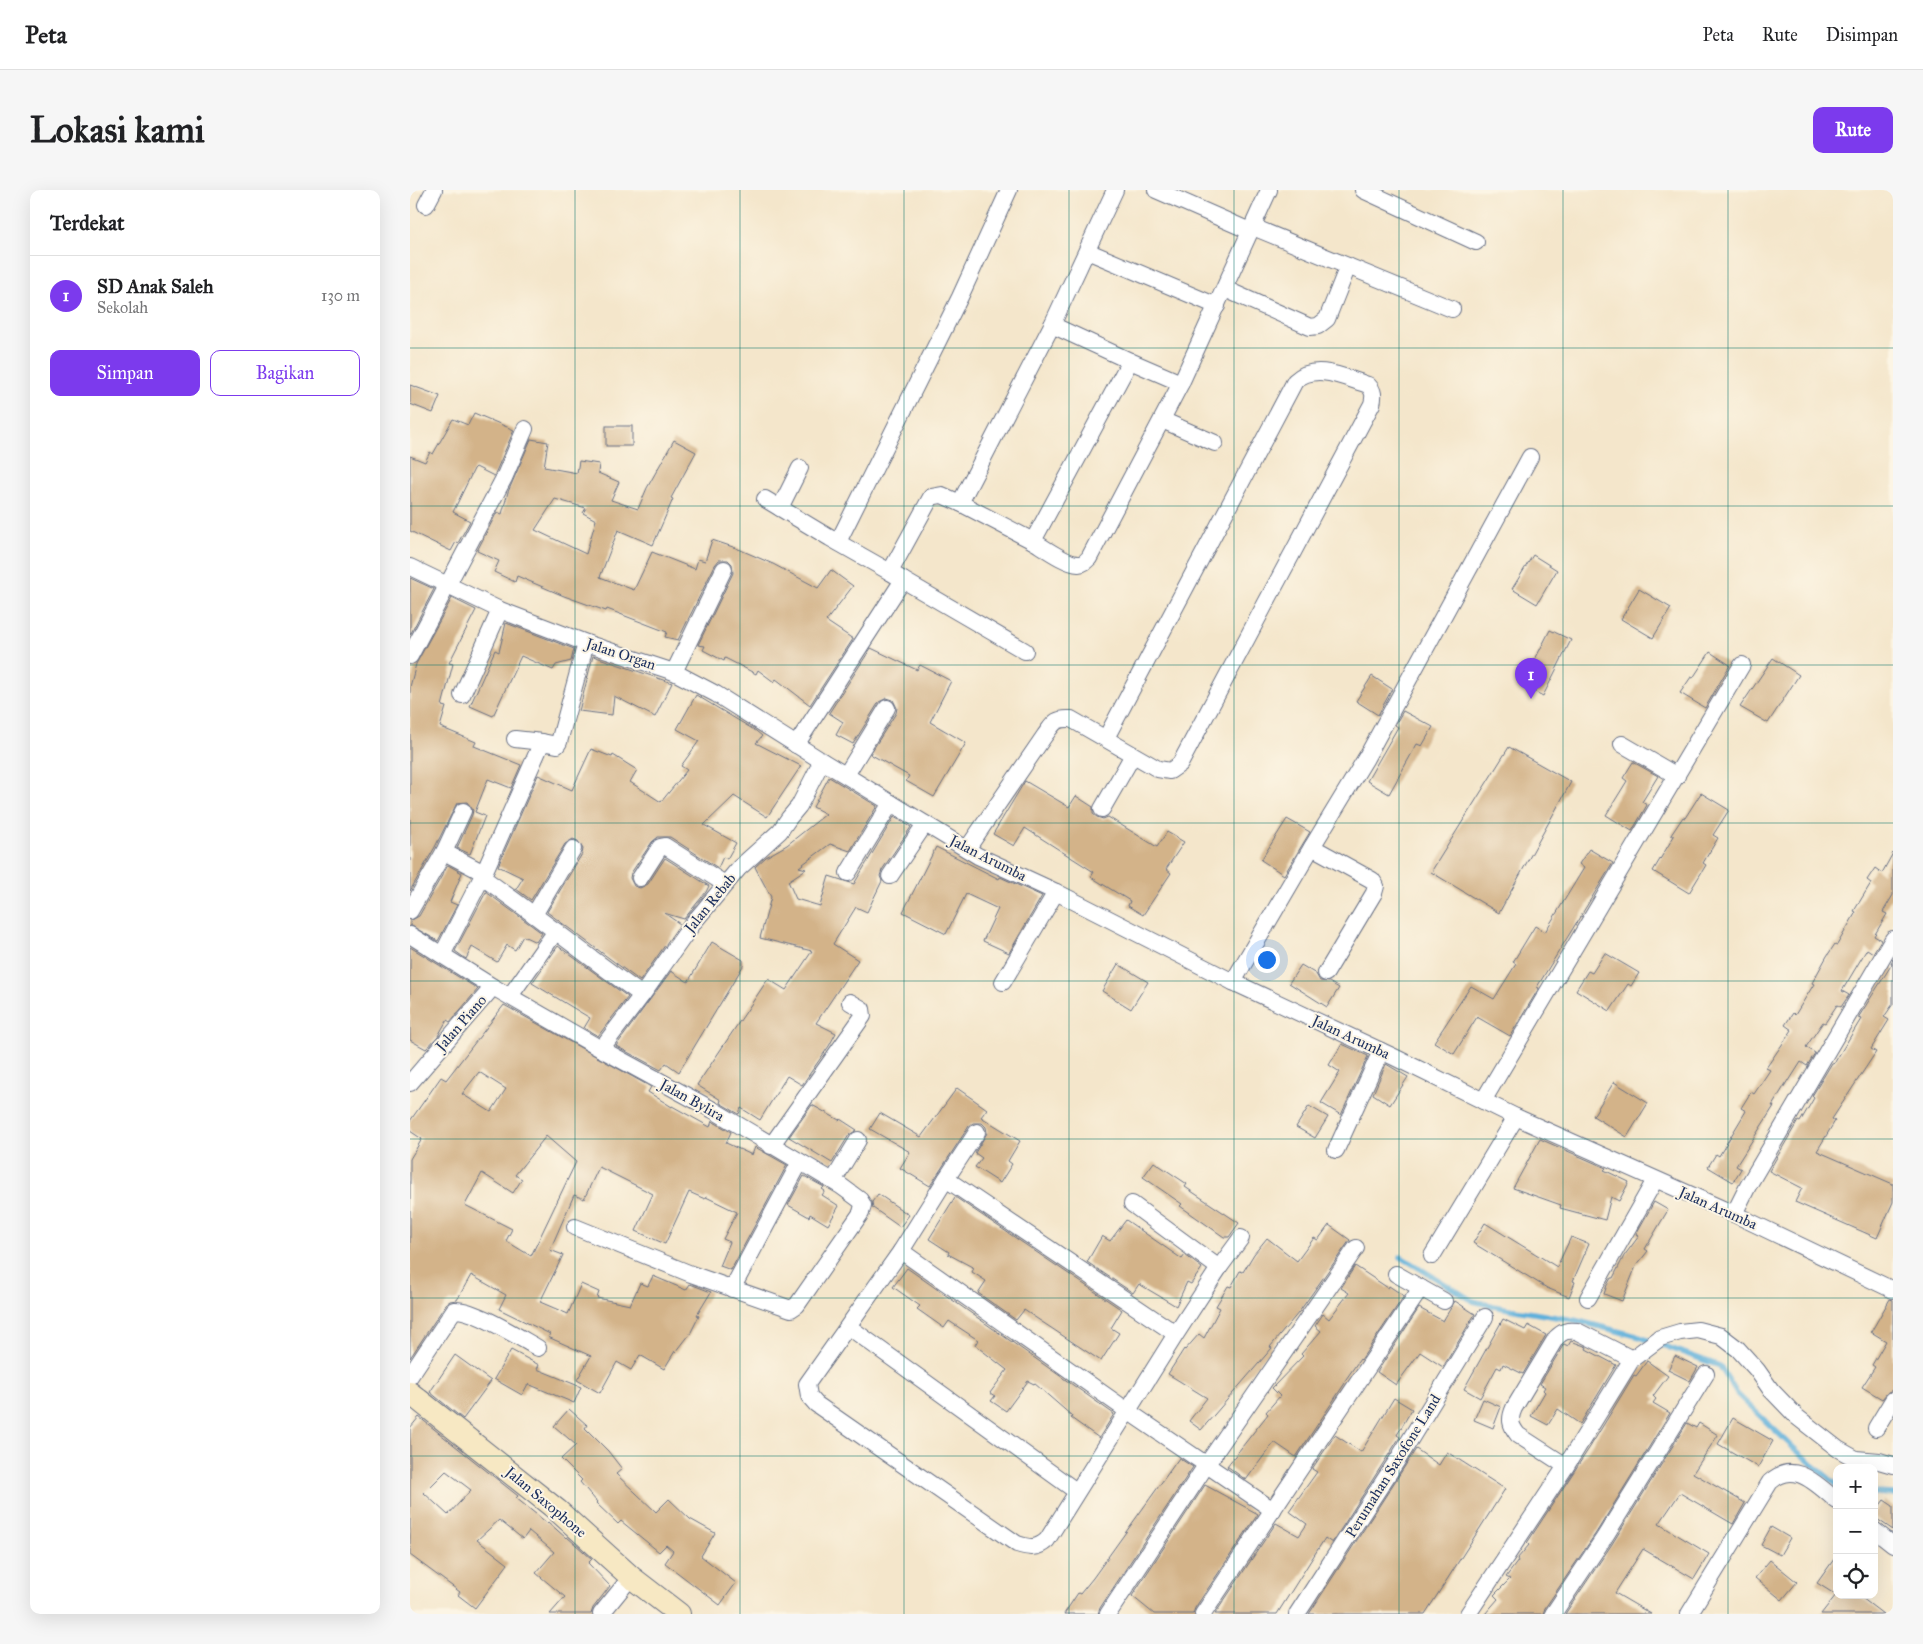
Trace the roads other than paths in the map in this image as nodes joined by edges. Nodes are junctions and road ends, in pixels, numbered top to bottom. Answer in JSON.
{"nodes":[{"id":1,"x":434,"y":190,"type":"edge"},
{"id":2,"x":1009,"y":190,"type":"edge"},
{"id":3,"x":1115,"y":190,"type":"edge"},
{"id":4,"x":1156,"y":190,"type":"edge"},
{"id":5,"x":1269,"y":190,"type":"edge"},
{"id":6,"x":1363,"y":190,"type":"edge"},
{"id":7,"x":426,"y":205,"type":"dead end"},
{"id":8,"x":1252,"y":229,"type":"junction"},
{"id":9,"x":1476,"y":242,"type":"dead end"},
{"id":10,"x":1088,"y":251,"type":"junction"},
{"id":11,"x":1348,"y":266,"type":"junction"},
{"id":12,"x":1226,"y":289,"type":"junction"},
{"id":13,"x":1217,"y":306,"type":"junction"},
{"id":14,"x":1452,"y":309,"type":"dead end"},
{"id":15,"x":1052,"y":326,"type":"junction"},
{"id":16,"x":1130,"y":361,"type":"junction"},
{"id":17,"x":1182,"y":383,"type":"junction"},
{"id":18,"x":1162,"y":420,"type":"junction"},
{"id":19,"x":525,"y":429,"type":"dead end"},
{"id":20,"x":1214,"y":443,"type":"dead end"},
{"id":21,"x":1530,"y":458,"type":"dead end"},
{"id":22,"x":800,"y":468,"type":"dead end"},
{"id":23,"x":765,"y":499,"type":"dead end"},
{"id":24,"x":960,"y":503,"type":"junction"},
{"id":25,"x":780,"y":508,"type":"junction"},
{"id":26,"x":1033,"y":541,"type":"junction"},
{"id":27,"x":838,"y":542,"type":"junction"},
{"id":28,"x":410,"y":567,"type":"edge"},
{"id":29,"x":724,"y":569,"type":"dead end"},
{"id":30,"x":897,"y":576,"type":"junction"},
{"id":31,"x":446,"y":586,"type":"junction"},
{"id":32,"x":500,"y":610,"type":"junction"},
{"id":33,"x":586,"y":643,"type":"junction"},
{"id":34,"x":1025,"y":651,"type":"dead end"},
{"id":35,"x":410,"y":656,"type":"edge"},
{"id":36,"x":1742,"y":666,"type":"dead end"},
{"id":37,"x":674,"y":672,"type":"junction"},
{"id":38,"x":462,"y":695,"type":"dead end"},
{"id":39,"x":887,"y":708,"type":"dead end"},
{"id":40,"x":1106,"y":738,"type":"junction"},
{"id":41,"x":515,"y":739,"type":"dead end"},
{"id":42,"x":542,"y":742,"type":"junction"},
{"id":43,"x":1622,"y":744,"type":"dead end"},
{"id":44,"x":796,"y":745,"type":"junction"},
{"id":45,"x":1133,"y":755,"type":"junction"},
{"id":46,"x":822,"y":761,"type":"junction"},
{"id":47,"x":846,"y":775,"type":"junction"},
{"id":48,"x":1677,"y":776,"type":"junction"},
{"id":49,"x":891,"y":803,"type":"junction"},
{"id":50,"x":1102,"y":809,"type":"dead end"},
{"id":51,"x":463,"y":812,"type":"dead end"},
{"id":52,"x":925,"y":824,"type":"junction"},
{"id":53,"x":1312,"y":847,"type":"junction"},
{"id":54,"x":573,"y":849,"type":"dead end"},
{"id":55,"x":966,"y":850,"type":"junction"},
{"id":56,"x":444,"y":852,"type":"junction"},
{"id":57,"x":848,"y":873,"type":"dead end"},
{"id":58,"x":483,"y":875,"type":"junction"},
{"id":59,"x":890,"y":876,"type":"dead end"},
{"id":60,"x":640,"y":878,"type":"dead end"},
{"id":61,"x":726,"y":884,"type":"junction"},
{"id":62,"x":1056,"y":892,"type":"junction"},
{"id":63,"x":410,"y":911,"type":"edge"},
{"id":64,"x":534,"y":914,"type":"junction"},
{"id":65,"x":556,"y":931,"type":"junction"},
{"id":66,"x":410,"y":935,"type":"edge"},
{"id":67,"x":1893,"y":939,"type":"edge"},
{"id":68,"x":442,"y":955,"type":"junction"},
{"id":69,"x":1326,"y":973,"type":"dead end"},
{"id":70,"x":1003,"y":982,"type":"dead end"},
{"id":71,"x":1233,"y":982,"type":"junction"},
{"id":72,"x":493,"y":987,"type":"junction"},
{"id":73,"x":510,"y":996,"type":"junction"},
{"id":74,"x":642,"y":996,"type":"junction"},
{"id":75,"x":850,"y":1002,"type":"dead end"},
{"id":76,"x":601,"y":1049,"type":"junction"},
{"id":77,"x":1381,"y":1051,"type":"junction"},
{"id":78,"x":410,"y":1083,"type":"edge"},
{"id":79,"x":1484,"y":1101,"type":"junction"},
{"id":80,"x":1516,"y":1117,"type":"junction"},
{"id":81,"x":976,"y":1132,"type":"dead end"},
{"id":82,"x":858,"y":1140,"type":"dead end"},
{"id":83,"x":771,"y":1146,"type":"junction"},
{"id":84,"x":1336,"y":1150,"type":"dead end"},
{"id":85,"x":800,"y":1162,"type":"junction"},
{"id":86,"x":946,"y":1179,"type":"junction"},
{"id":87,"x":1655,"y":1180,"type":"junction"},
{"id":88,"x":832,"y":1181,"type":"junction"},
{"id":89,"x":1132,"y":1204,"type":"dead end"},
{"id":90,"x":1734,"y":1214,"type":"junction"},
{"id":91,"x":575,"y":1228,"type":"dead end"},
{"id":92,"x":1241,"y":1238,"type":"dead end"},
{"id":93,"x":1356,"y":1248,"type":"dead end"},
{"id":94,"x":901,"y":1251,"type":"junction"},
{"id":95,"x":1432,"y":1256,"type":"dead end"},
{"id":96,"x":1219,"y":1268,"type":"junction"},
{"id":97,"x":1396,"y":1274,"type":"dead end"},
{"id":98,"x":1421,"y":1288,"type":"junction"},
{"id":99,"x":732,"y":1289,"type":"junction"},
{"id":100,"x":1893,"y":1290,"type":"edge"},
{"id":101,"x":1588,"y":1298,"type":"dead end"},
{"id":102,"x":1444,"y":1301,"type":"dead end"},
{"id":103,"x":1485,"y":1317,"type":"dead end"},
{"id":104,"x":849,"y":1327,"type":"junction"},
{"id":105,"x":1176,"y":1334,"type":"junction"},
{"id":106,"x":538,"y":1348,"type":"dead end"},
{"id":107,"x":1638,"y":1356,"type":"junction"},
{"id":108,"x":1706,"y":1374,"type":"dead end"},
{"id":109,"x":410,"y":1376,"type":"edge"},
{"id":110,"x":410,"y":1393,"type":"edge"},
{"id":111,"x":1893,"y":1400,"type":"edge"},
{"id":112,"x":1129,"y":1412,"type":"junction"},
{"id":113,"x":1876,"y":1428,"type":"dead end"},
{"id":114,"x":1207,"y":1464,"type":"junction"},
{"id":115,"x":1893,"y":1465,"type":"edge"},
{"id":116,"x":1566,"y":1466,"type":"junction"},
{"id":117,"x":1076,"y":1491,"type":"junction"},
{"id":118,"x":1833,"y":1498,"type":"edge"},
{"id":119,"x":1273,"y":1510,"type":"junction"},
{"id":120,"x":1878,"y":1533,"type":"edge"},
{"id":121,"x":1893,"y":1544,"type":"edge"},
{"id":122,"x":631,"y":1577,"type":"junction"},
{"id":123,"x":601,"y":1614,"type":"edge"},
{"id":124,"x":679,"y":1614,"type":"edge"},
{"id":125,"x":1108,"y":1614,"type":"edge"},
{"id":126,"x":1203,"y":1614,"type":"edge"},
{"id":127,"x":1297,"y":1614,"type":"edge"},
{"id":128,"x":1468,"y":1614,"type":"edge"},
{"id":129,"x":1553,"y":1614,"type":"edge"},
{"id":130,"x":1689,"y":1614,"type":"edge"}],
"edges":[{"from":1,"to":7,"type":"street"},
{"from":2,"to":27,"type":"street"},
{"from":3,"to":10,"type":"street"},
{"from":4,"to":8,"type":"street"},
{"from":5,"to":8,"type":"street"},
{"from":6,"to":9,"type":"street"},
{"from":8,"to":11,"type":"street"},
{"from":8,"to":12,"type":"street"},
{"from":10,"to":13,"type":"street"},
{"from":10,"to":15,"type":"street"},
{"from":11,"to":12,"type":"street"},
{"from":11,"to":14,"type":"street"},
{"from":12,"to":13,"type":"street"},
{"from":13,"to":17,"type":"street"},
{"from":15,"to":16,"type":"street"},
{"from":15,"to":24,"type":"street"},
{"from":16,"to":17,"type":"street"},
{"from":16,"to":26,"type":"street"},
{"from":17,"to":18,"type":"street"},
{"from":18,"to":20,"type":"street"},
{"from":18,"to":26,"type":"street"},
{"from":19,"to":31,"type":"street"},
{"from":21,"to":53,"type":"street"},
{"from":22,"to":25,"type":"street"},
{"from":23,"to":25,"type":"street"},
{"from":24,"to":26,"type":"street"},
{"from":24,"to":30,"type":"street"},
{"from":25,"to":27,"type":"street"},
{"from":27,"to":30,"type":"street"},
{"from":28,"to":31,"type":"street","name":"Jalan Organ"},
{"from":29,"to":37,"type":"street"},
{"from":30,"to":34,"type":"street"},
{"from":30,"to":44,"type":"street"},
{"from":31,"to":32,"type":"street","name":"Jalan Organ"},
{"from":31,"to":35,"type":"street"},
{"from":32,"to":33,"type":"street","name":"Jalan Organ"},
{"from":32,"to":38,"type":"street"},
{"from":33,"to":37,"type":"street","name":"Jalan Organ"},
{"from":33,"to":42,"type":"street"},
{"from":36,"to":48,"type":"street"},
{"from":37,"to":44,"type":"street","name":"Jalan Organ"},
{"from":39,"to":47,"type":"street"},
{"from":40,"to":45,"type":"street"},
{"from":40,"to":45,"type":"street"},
{"from":40,"to":55,"type":"street"},
{"from":41,"to":42,"type":"street"},
{"from":42,"to":58,"type":"street"},
{"from":43,"to":48,"type":"street"},
{"from":44,"to":46,"type":"street","name":"Jalan Organ"},
{"from":45,"to":50,"type":"street"},
{"from":46,"to":47,"type":"street","name":"Jalan Arumba"},
{"from":46,"to":61,"type":"street","name":"Jalan Rebab"},
{"from":47,"to":49,"type":"street","name":"Jalan Arumba"},
{"from":48,"to":79,"type":"street"},
{"from":49,"to":52,"type":"street","name":"Jalan Arumba"},
{"from":49,"to":57,"type":"street"},
{"from":51,"to":56,"type":"street"},
{"from":52,"to":55,"type":"street","name":"Jalan Arumba"},
{"from":52,"to":59,"type":"street"},
{"from":53,"to":69,"type":"street"},
{"from":53,"to":71,"type":"street"},
{"from":54,"to":64,"type":"street"},
{"from":55,"to":62,"type":"street","name":"Jalan Arumba"},
{"from":56,"to":58,"type":"street"},
{"from":56,"to":63,"type":"street"},
{"from":58,"to":64,"type":"street"},
{"from":58,"to":68,"type":"street"},
{"from":60,"to":61,"type":"street"},
{"from":61,"to":74,"type":"street","name":"Jalan Rebab"},
{"from":62,"to":70,"type":"street"},
{"from":62,"to":71,"type":"street","name":"Jalan Arumba"},
{"from":64,"to":65,"type":"street"},
{"from":65,"to":73,"type":"street"},
{"from":65,"to":74,"type":"street"},
{"from":66,"to":68,"type":"street","name":"Jalan Bylira"},
{"from":67,"to":90,"type":"street"},
{"from":68,"to":72,"type":"street","name":"Jalan Bylira"},
{"from":71,"to":77,"type":"street","name":"Jalan Arumba"},
{"from":72,"to":73,"type":"street","name":"Jalan Bylira"},
{"from":72,"to":78,"type":"street","name":"Jalan Piano"},
{"from":73,"to":76,"type":"street","name":"Jalan Bylira"},
{"from":74,"to":76,"type":"street","name":"Jalan Rebab"},
{"from":75,"to":83,"type":"street"},
{"from":76,"to":83,"type":"street","name":"Jalan Bylira"},
{"from":77,"to":79,"type":"street","name":"Jalan Arumba"},
{"from":77,"to":84,"type":"street"},
{"from":79,"to":80,"type":"street","name":"Jalan Arumba"},
{"from":80,"to":87,"type":"street","name":"Jalan Arumba"},
{"from":80,"to":95,"type":"street"},
{"from":81,"to":86,"type":"street"},
{"from":82,"to":88,"type":"street"},
{"from":83,"to":85,"type":"street","name":"Jalan Bylira"},
{"from":85,"to":88,"type":"street","name":"Jalan Bylira"},
{"from":85,"to":99,"type":"street"},
{"from":86,"to":94,"type":"street"},
{"from":86,"to":105,"type":"street"},
{"from":87,"to":90,"type":"street","name":"Jalan Arumba"},
{"from":87,"to":101,"type":"street"},
{"from":88,"to":99,"type":"street","name":"Jalan Bylira"},
{"from":89,"to":96,"type":"street"},
{"from":90,"to":100,"type":"street","name":"Jalan Arumba"},
{"from":91,"to":99,"type":"street"},
{"from":92,"to":96,"type":"street"},
{"from":93,"to":114,"type":"street"},
{"from":94,"to":104,"type":"street"},
{"from":94,"to":112,"type":"street"},
{"from":96,"to":105,"type":"street"},
{"from":97,"to":98,"type":"street"},
{"from":98,"to":102,"type":"street"},
{"from":98,"to":119,"type":"street"},
{"from":103,"to":127,"type":"street","name":"Perumahan Saxofone Land"},
{"from":104,"to":117,"type":"street"},
{"from":104,"to":117,"type":"street"},
{"from":105,"to":112,"type":"street"},
{"from":106,"to":109,"type":"street"},
{"from":107,"to":115,"type":"street"},
{"from":107,"to":116,"type":"street"},
{"from":107,"to":116,"type":"street"},
{"from":108,"to":129,"type":"street"},
{"from":110,"to":122,"type":"main road","name":"Jalan Saxophone"},
{"from":111,"to":113,"type":"street"},
{"from":112,"to":114,"type":"street"},
{"from":112,"to":117,"type":"street"},
{"from":114,"to":119,"type":"street"},
{"from":114,"to":125,"type":"street"},
{"from":116,"to":128,"type":"street"},
{"from":118,"to":130,"type":"street"},
{"from":119,"to":126,"type":"street"},
{"from":120,"to":121,"type":"street"},
{"from":122,"to":123,"type":"street"},
{"from":122,"to":124,"type":"main road","name":"Jalan Saxophone"}]}
